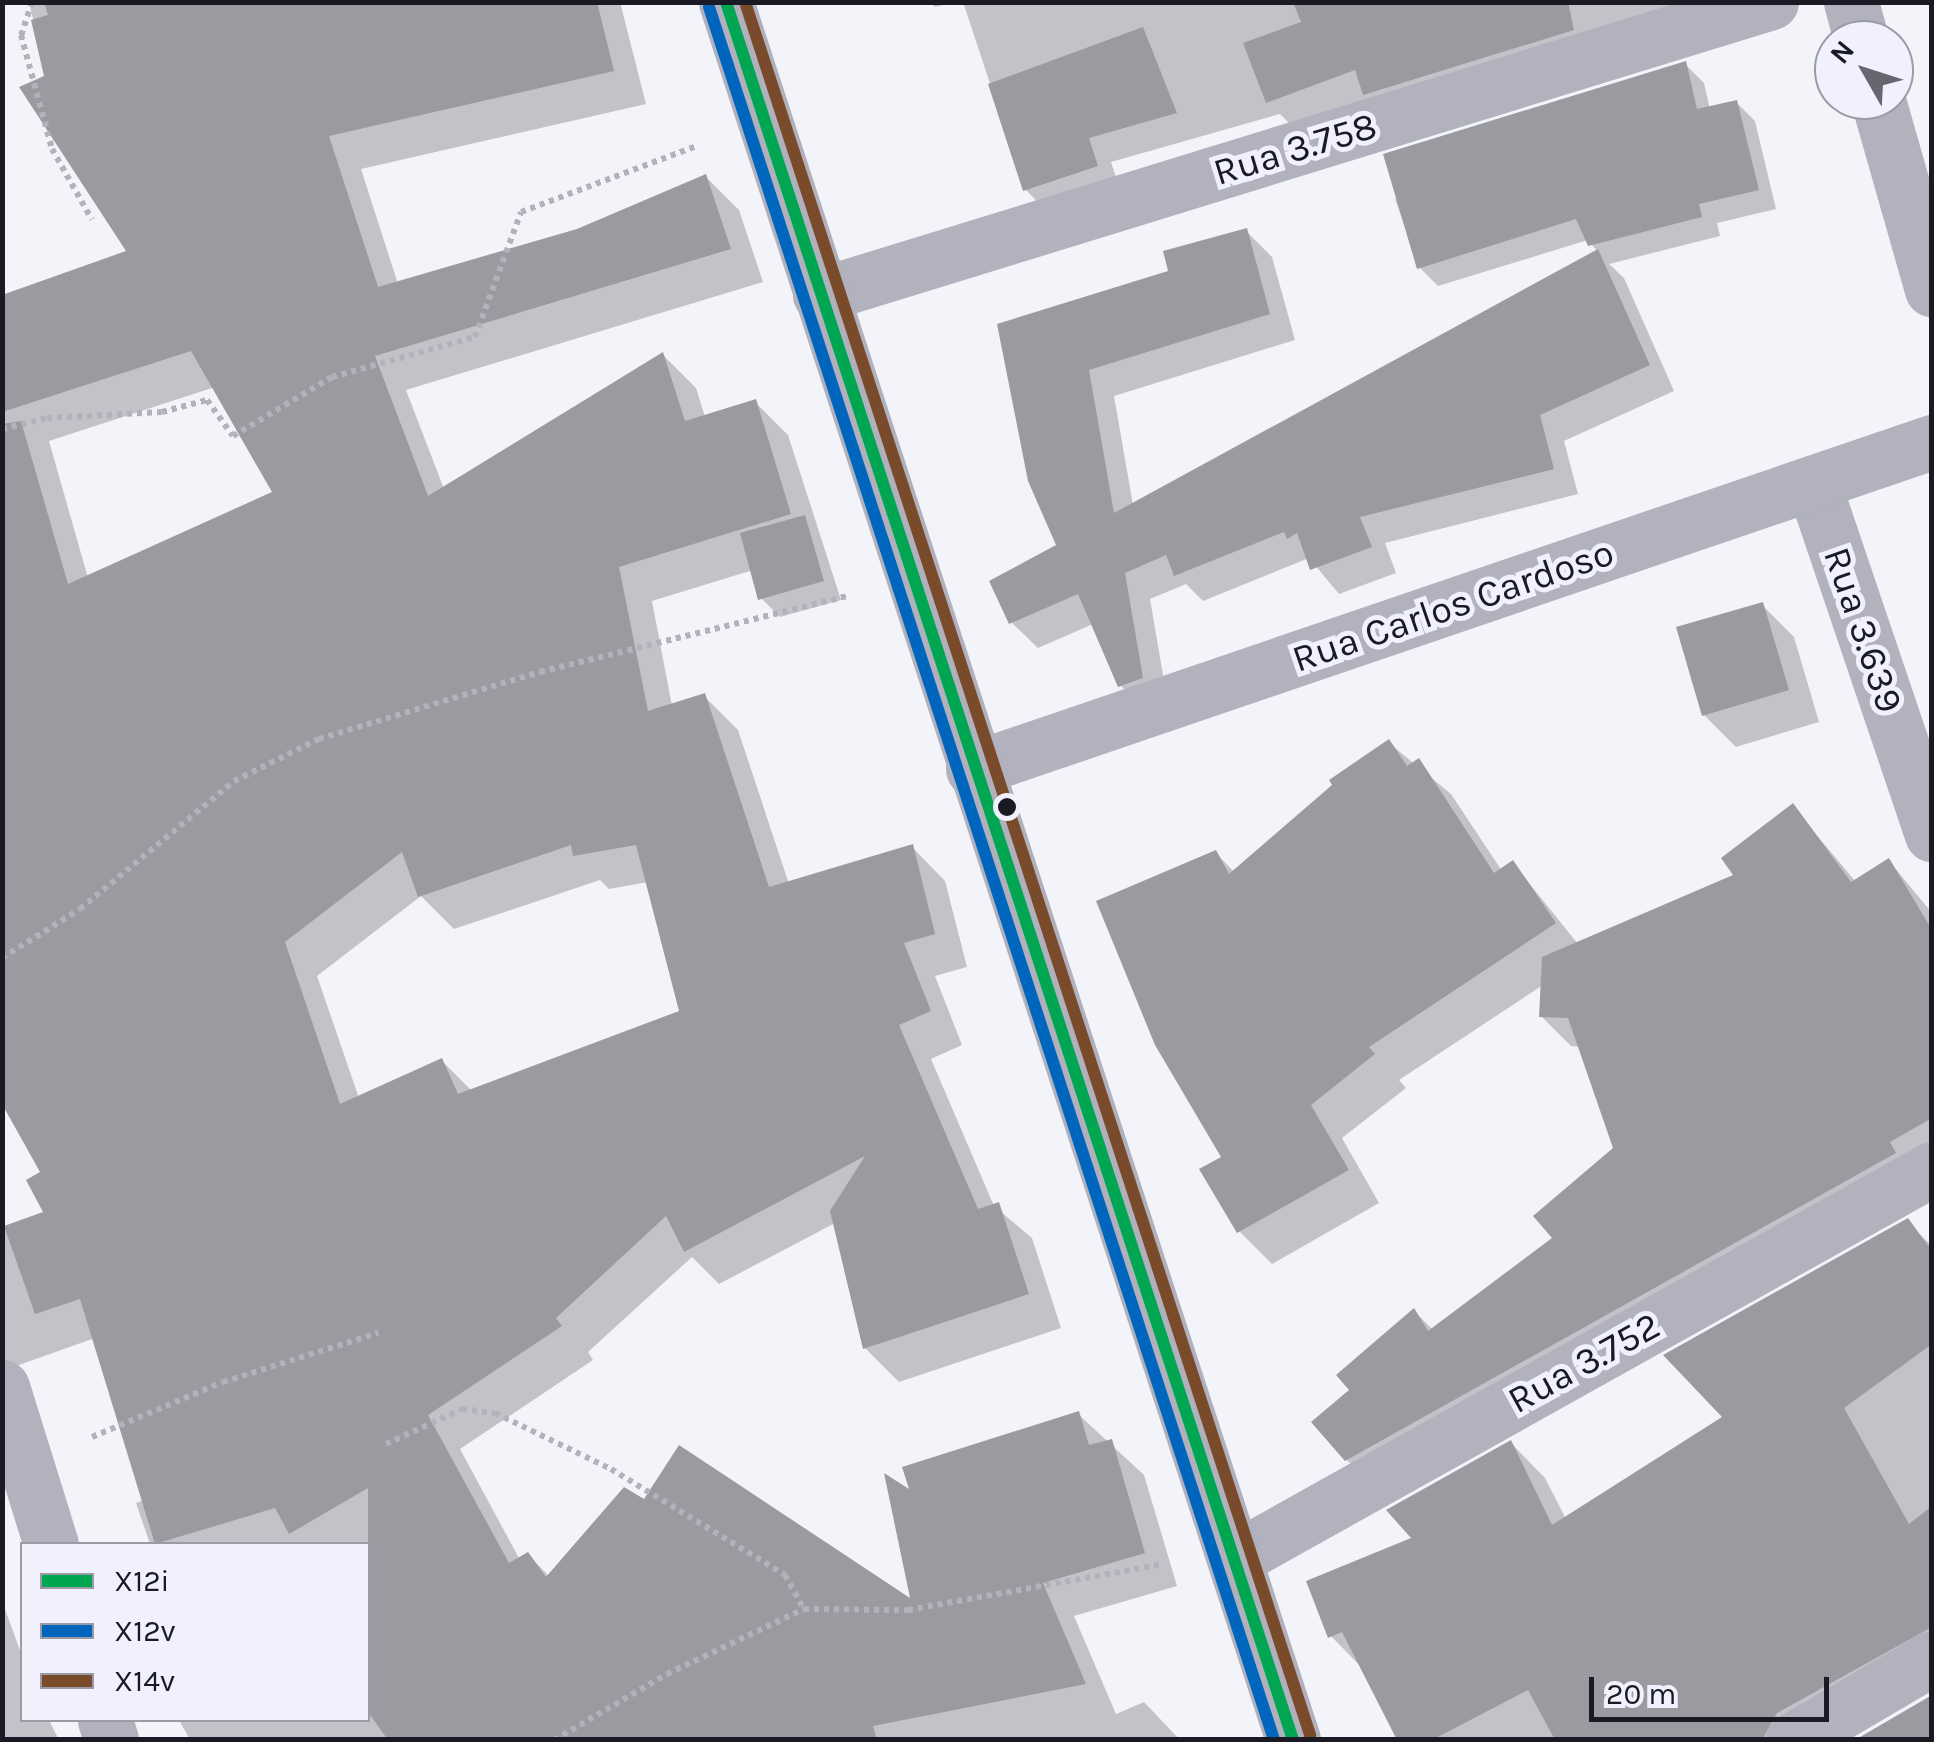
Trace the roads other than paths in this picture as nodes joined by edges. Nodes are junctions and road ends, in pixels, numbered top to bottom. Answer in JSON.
{"nodes":[{"id":1,"x":726,"y":2,"type":"edge"},
{"id":2,"x":1771,"y":2,"type":"edge"},
{"id":3,"x":1884,"y":120,"type":"edge"},
{"id":4,"x":1932,"y":289,"type":"edge"},
{"id":5,"x":820,"y":295,"type":"junction"},
{"id":6,"x":1932,"y":442,"type":"edge"},
{"id":7,"x":1814,"y":483,"type":"junction"},
{"id":8,"x":974,"y":769,"type":"junction"},
{"id":9,"x":1932,"y":834,"type":"edge"},
{"id":10,"x":1932,"y":1168,"type":"edge"},
{"id":11,"x":2,"y":1387,"type":"edge"},
{"id":12,"x":50,"y":1542,"type":"edge"},
{"id":13,"x":1235,"y":1554,"type":"junction"},
{"id":14,"x":1932,"y":1658,"type":"edge"},
{"id":15,"x":1293,"y":1740,"type":"edge"},
{"id":16,"x":1793,"y":1740,"type":"edge"}],
"edges":[{"from":1,"to":5,"type":"main road"},
{"from":2,"to":5,"type":"street","name":"Rua 3.758"},
{"from":3,"to":4,"type":"street"},
{"from":5,"to":8,"type":"main road"},
{"from":6,"to":7,"type":"street","name":"Rua Carlos Cardoso"},
{"from":7,"to":8,"type":"street","name":"Rua Carlos Cardoso"},
{"from":7,"to":9,"type":"street","name":"Rua 3.639"},
{"from":8,"to":13,"type":"main road"},
{"from":10,"to":13,"type":"street","name":"Rua 3.752"},
{"from":11,"to":12,"type":"street"},
{"from":13,"to":15,"type":"main road"},
{"from":14,"to":16,"type":"street"}]}
